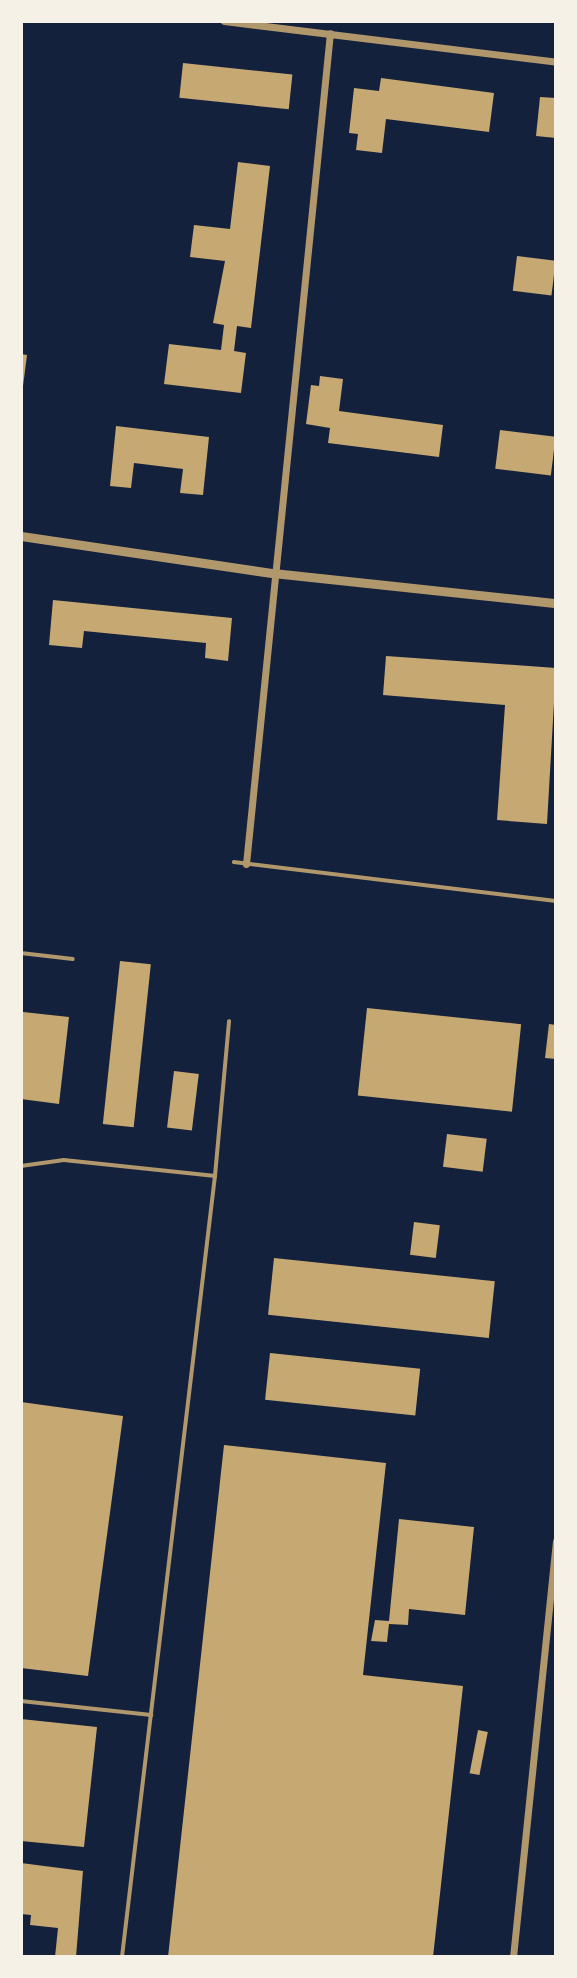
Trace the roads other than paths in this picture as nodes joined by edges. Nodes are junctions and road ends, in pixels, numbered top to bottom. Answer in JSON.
{"nodes":[{"id":1,"x":224,"y":21,"type":"edge"},
{"id":2,"x":330,"y":33,"type":"junction"},
{"id":3,"x":556,"y":62,"type":"edge"},
{"id":4,"x":21,"y":536,"type":"edge"},
{"id":5,"x":273,"y":573,"type":"junction"},
{"id":6,"x":556,"y":603,"type":"edge"},
{"id":7,"x":234,"y":862,"type":"dead end"},
{"id":8,"x":246,"y":864,"type":"junction"},
{"id":9,"x":556,"y":901,"type":"edge"},
{"id":10,"x":21,"y":953,"type":"edge"},
{"id":11,"x":72,"y":959,"type":"dead end"},
{"id":12,"x":229,"y":1022,"type":"dead end"},
{"id":13,"x":21,"y":1166,"type":"edge"},
{"id":14,"x":215,"y":1176,"type":"junction"},
{"id":15,"x":556,"y":1541,"type":"edge"},
{"id":16,"x":21,"y":1701,"type":"edge"},
{"id":17,"x":151,"y":1715,"type":"junction"},
{"id":18,"x":122,"y":1957,"type":"edge"},
{"id":19,"x":513,"y":1957,"type":"edge"}],
"edges":[{"from":1,"to":2,"type":"street"},
{"from":2,"to":3,"type":"street"},
{"from":2,"to":5,"type":"street"},
{"from":4,"to":5,"type":"street"},
{"from":5,"to":6,"type":"street"},
{"from":5,"to":8,"type":"street"},
{"from":7,"to":8,"type":"lane"},
{"from":8,"to":9,"type":"lane"},
{"from":10,"to":11,"type":"lane"},
{"from":12,"to":14,"type":"lane"},
{"from":13,"to":14,"type":"lane"},
{"from":14,"to":17,"type":"lane"},
{"from":15,"to":19,"type":"street"},
{"from":16,"to":17,"type":"lane"},
{"from":17,"to":18,"type":"lane"}]}
